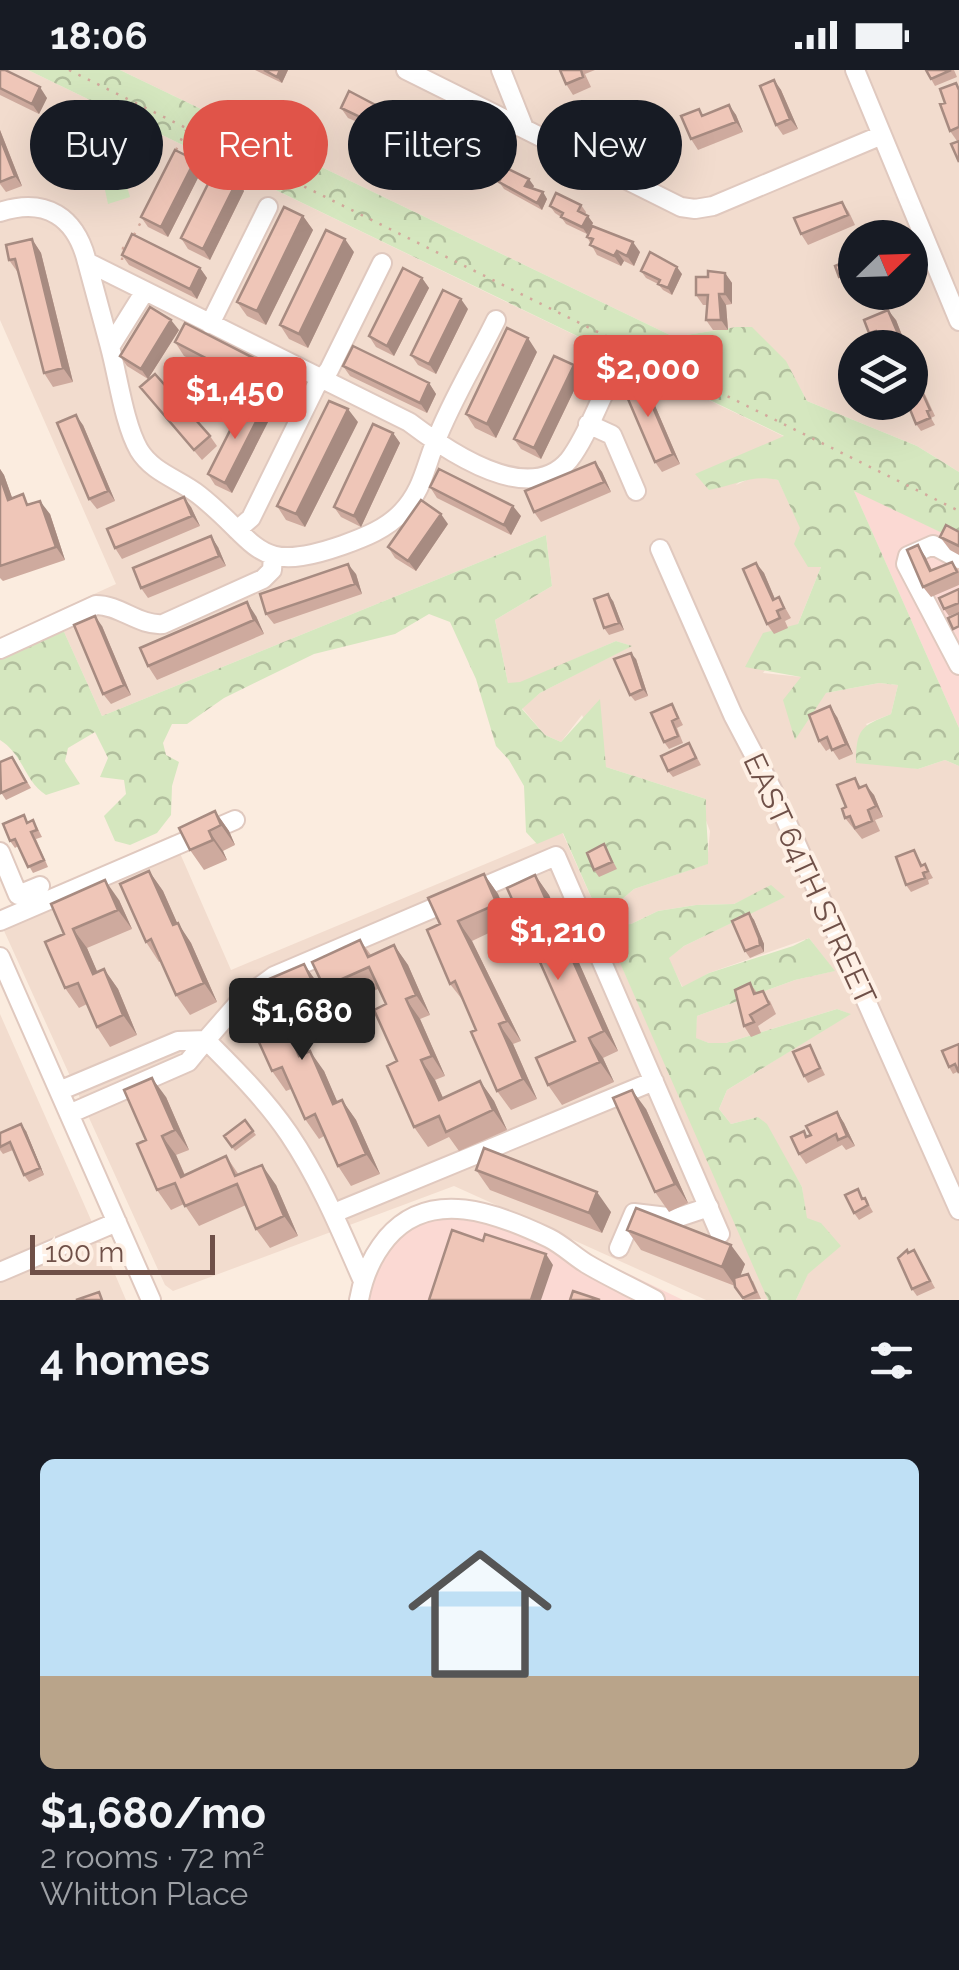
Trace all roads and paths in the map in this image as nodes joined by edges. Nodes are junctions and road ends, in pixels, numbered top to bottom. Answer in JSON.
{"nodes":[{"id":1,"x":70,"y":70,"type":"edge"},
{"id":2,"x":406,"y":70,"type":"edge"},
{"id":3,"x":501,"y":70,"type":"edge"},
{"id":4,"x":855,"y":70,"type":"edge"},
{"id":5,"x":183,"y":127,"type":"edge"},
{"id":6,"x":524,"y":128,"type":"junction"},
{"id":7,"x":882,"y":136,"type":"junction"},
{"id":8,"x":183,"y":137,"type":"edge"},
{"id":9,"x":170,"y":162,"type":"edge"},
{"id":10,"x":310,"y":190,"type":"edge"},
{"id":11,"x":268,"y":207,"type":"dead end"},
{"id":12,"x":0,"y":212,"type":"edge"},
{"id":13,"x":145,"y":212,"type":"edge"},
{"id":14,"x":87,"y":262,"type":"junction"},
{"id":15,"x":382,"y":264,"type":"dead end"},
{"id":16,"x":119,"y":278,"type":"junction"},
{"id":17,"x":146,"y":291,"type":"junction"},
{"id":18,"x":496,"y":320,"type":"dead end"},
{"id":19,"x":959,"y":321,"type":"edge"},
{"id":20,"x":210,"y":324,"type":"junction"},
{"id":21,"x":110,"y":346,"type":"junction"},
{"id":22,"x":322,"y":379,"type":"junction"},
{"id":23,"x":609,"y":384,"type":"dead end"},
{"id":24,"x":588,"y":424,"type":"junction"},
{"id":25,"x":436,"y":441,"type":"junction"},
{"id":26,"x":636,"y":491,"type":"dead end"},
{"id":27,"x":959,"y":512,"type":"edge"},
{"id":28,"x":237,"y":530,"type":"junction"},
{"id":29,"x":660,"y":549,"type":"dead end"},
{"id":30,"x":272,"y":556,"type":"junction"},
{"id":31,"x":959,"y":559,"type":"edge"},
{"id":32,"x":0,"y":649,"type":"edge"},
{"id":33,"x":959,"y":665,"type":"edge"},
{"id":34,"x":235,"y":820,"type":"dead end"},
{"id":35,"x":0,"y":852,"type":"edge"},
{"id":36,"x":5,"y":879,"type":"edge"},
{"id":37,"x":40,"y":886,"type":"dead end"},
{"id":38,"x":0,"y":921,"type":"edge"},
{"id":39,"x":0,"y":958,"type":"edge"},
{"id":40,"x":4,"y":978,"type":"edge"},
{"id":41,"x":206,"y":1040,"type":"junction"},
{"id":42,"x":654,"y":1081,"type":"junction"},
{"id":43,"x":59,"y":1092,"type":"junction"},
{"id":44,"x":69,"y":1114,"type":"junction"},
{"id":45,"x":709,"y":1207,"type":"junction"},
{"id":46,"x":959,"y":1210,"type":"edge"},
{"id":47,"x":334,"y":1213,"type":"junction"},
{"id":48,"x":117,"y":1222,"type":"junction"},
{"id":49,"x":720,"y":1234,"type":"dead end"},
{"id":50,"x":619,"y":1248,"type":"dead end"},
{"id":51,"x":0,"y":1272,"type":"edge"},
{"id":52,"x":361,"y":1291,"type":"edge"},
{"id":53,"x":151,"y":1300,"type":"edge"},
{"id":54,"x":655,"y":1300,"type":"edge"}],
"edges":[{"from":1,"to":5,"type":"path"},
{"from":2,"to":6,"type":"street"},
{"from":3,"to":6,"type":"street"},
{"from":4,"to":7,"type":"street"},
{"from":6,"to":7,"type":"street"},
{"from":7,"to":19,"type":"street"},
{"from":8,"to":9,"type":"path"},
{"from":10,"to":27,"type":"path"},
{"from":11,"to":20,"type":"street"},
{"from":12,"to":14,"type":"street"},
{"from":13,"to":16,"type":"path"},
{"from":14,"to":16,"type":"street"},
{"from":14,"to":21,"type":"street"},
{"from":15,"to":22,"type":"street"},
{"from":16,"to":17,"type":"street"},
{"from":17,"to":20,"type":"street"},
{"from":17,"to":21,"type":"street"},
{"from":18,"to":25,"type":"street"},
{"from":20,"to":22,"type":"street"},
{"from":21,"to":28,"type":"street"},
{"from":22,"to":25,"type":"street"},
{"from":22,"to":28,"type":"street"},
{"from":23,"to":24,"type":"street"},
{"from":24,"to":25,"type":"street"},
{"from":24,"to":26,"type":"street"},
{"from":25,"to":30,"type":"street"},
{"from":28,"to":30,"type":"street"},
{"from":29,"to":46,"type":"street","name":"EAST 64TH STREET"},
{"from":30,"to":32,"type":"street"},
{"from":31,"to":33,"type":"street"},
{"from":34,"to":38,"type":"street"},
{"from":35,"to":36,"type":"street"},
{"from":36,"to":37,"type":"street"},
{"from":39,"to":40,"type":"street"},
{"from":40,"to":43,"type":"street"},
{"from":41,"to":42,"type":"street"},
{"from":41,"to":43,"type":"street"},
{"from":41,"to":44,"type":"street"},
{"from":41,"to":47,"type":"street"},
{"from":42,"to":45,"type":"street"},
{"from":42,"to":47,"type":"street"},
{"from":43,"to":44,"type":"street"},
{"from":44,"to":48,"type":"street"},
{"from":45,"to":49,"type":"street"},
{"from":45,"to":50,"type":"street"},
{"from":47,"to":52,"type":"street"},
{"from":48,"to":51,"type":"street"},
{"from":48,"to":53,"type":"street"},
{"from":52,"to":54,"type":"street"}]}
